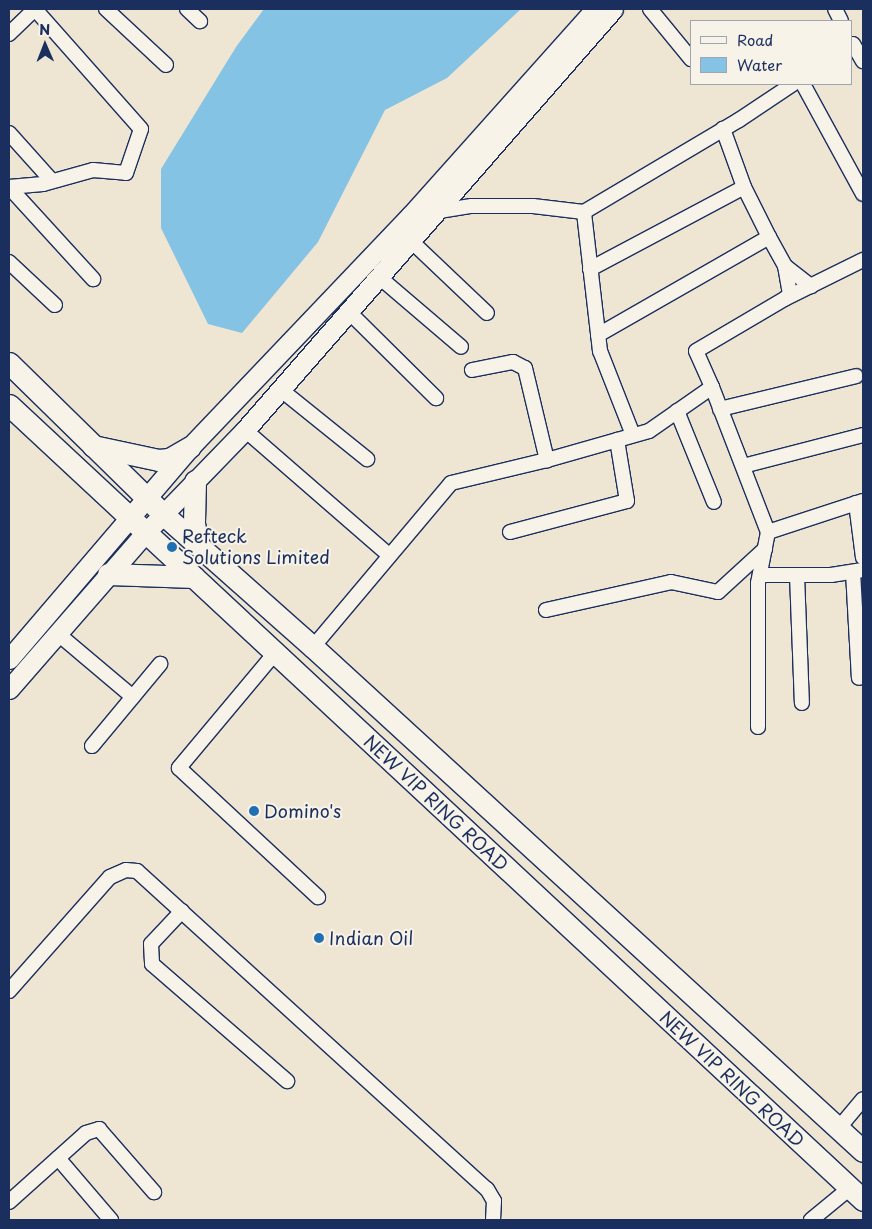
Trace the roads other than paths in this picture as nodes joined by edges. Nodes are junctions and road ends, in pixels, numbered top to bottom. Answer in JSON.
{"nodes":[{"id":1,"x":35,"y":9,"type":"edge"},
{"id":2,"x":106,"y":9,"type":"edge"},
{"id":3,"x":187,"y":9,"type":"edge"},
{"id":4,"x":595,"y":9,"type":"edge"},
{"id":5,"x":613,"y":9,"type":"edge"},
{"id":6,"x":650,"y":9,"type":"edge"},
{"id":7,"x":200,"y":21,"type":"dead end"},
{"id":8,"x":9,"y":34,"type":"edge"},
{"id":9,"x":852,"y":44,"type":"edge"},
{"id":10,"x":690,"y":58,"type":"edge"},
{"id":11,"x":863,"y":60,"type":"edge"},
{"id":12,"x":166,"y":65,"type":"dead end"},
{"id":13,"x":790,"y":85,"type":"edge"},
{"id":14,"x":804,"y":85,"type":"edge"},
{"id":15,"x":723,"y":129,"type":"junction"},
{"id":16,"x":9,"y":133,"type":"edge"},
{"id":17,"x":52,"y":181,"type":"junction"},
{"id":18,"x":9,"y":187,"type":"edge"},
{"id":19,"x":744,"y":187,"type":"junction"},
{"id":20,"x":863,"y":194,"type":"edge"},
{"id":21,"x":434,"y":211,"type":"junction"},
{"id":22,"x":584,"y":212,"type":"junction"},
{"id":23,"x":411,"y":214,"type":"junction"},
{"id":24,"x":769,"y":237,"type":"junction"},
{"id":25,"x":410,"y":240,"type":"junction"},
{"id":26,"x":863,"y":260,"type":"edge"},
{"id":27,"x":9,"y":262,"type":"edge"},
{"id":28,"x":784,"y":266,"type":"junction"},
{"id":29,"x":590,"y":269,"type":"junction"},
{"id":30,"x":378,"y":276,"type":"junction"},
{"id":31,"x":93,"y":279,"type":"dead end"},
{"id":32,"x":811,"y":286,"type":"junction"},
{"id":33,"x":790,"y":296,"type":"junction"},
{"id":34,"x":55,"y":305,"type":"dead end"},
{"id":35,"x":348,"y":311,"type":"junction"},
{"id":36,"x":487,"y":313,"type":"dead end"},
{"id":37,"x":598,"y":335,"type":"junction"},
{"id":38,"x":461,"y":348,"type":"dead end"},
{"id":39,"x":9,"y":364,"type":"edge"},
{"id":40,"x":472,"y":370,"type":"dead end"},
{"id":41,"x":856,"y":376,"type":"dead end"},
{"id":42,"x":712,"y":387,"type":"junction"},
{"id":43,"x":280,"y":389,"type":"junction"},
{"id":44,"x":436,"y":398,"type":"dead end"},
{"id":45,"x":9,"y":405,"type":"edge"},
{"id":46,"x":720,"y":409,"type":"junction"},
{"id":47,"x":677,"y":411,"type":"junction"},
{"id":48,"x":245,"y":430,"type":"junction"},
{"id":49,"x":633,"y":435,"type":"junction"},
{"id":50,"x":863,"y":436,"type":"edge"},
{"id":51,"x":617,"y":440,"type":"junction"},
{"id":52,"x":93,"y":446,"type":"junction"},
{"id":53,"x":190,"y":447,"type":"junction"},
{"id":54,"x":367,"y":459,"type":"dead end"},
{"id":55,"x":547,"y":460,"type":"junction"},
{"id":56,"x":743,"y":466,"type":"junction"},
{"id":57,"x":195,"y":481,"type":"junction"},
{"id":58,"x":148,"y":499,"type":"junction"},
{"id":59,"x":714,"y":502,"type":"dead end"},
{"id":60,"x":860,"y":502,"type":"edge"},
{"id":61,"x":163,"y":514,"type":"junction"},
{"id":62,"x":130,"y":517,"type":"junction"},
{"id":63,"x":146,"y":531,"type":"junction"},
{"id":64,"x":510,"y":532,"type":"dead end"},
{"id":65,"x":768,"y":532,"type":"junction"},
{"id":66,"x":198,"y":546,"type":"junction"},
{"id":67,"x":765,"y":549,"type":"junction"},
{"id":68,"x":389,"y":555,"type":"junction"},
{"id":69,"x":863,"y":558,"type":"edge"},
{"id":70,"x":858,"y":571,"type":"edge"},
{"id":71,"x":108,"y":574,"type":"junction"},
{"id":72,"x":760,"y":575,"type":"junction"},
{"id":73,"x":797,"y":575,"type":"junction"},
{"id":74,"x":194,"y":577,"type":"junction"},
{"id":75,"x":546,"y":610,"type":"dead end"},
{"id":76,"x":57,"y":633,"type":"junction"},
{"id":77,"x":314,"y":648,"type":"junction"},
{"id":78,"x":275,"y":653,"type":"junction"},
{"id":79,"x":9,"y":659,"type":"edge"},
{"id":80,"x":160,"y":664,"type":"dead end"},
{"id":81,"x":859,"y":678,"type":"dead end"},
{"id":82,"x":9,"y":689,"type":"edge"},
{"id":83,"x":133,"y":697,"type":"junction"},
{"id":84,"x":374,"y":703,"type":"junction"},
{"id":85,"x":802,"y":703,"type":"dead end"},
{"id":86,"x":354,"y":727,"type":"junction"},
{"id":87,"x":758,"y":728,"type":"dead end"},
{"id":88,"x":92,"y":746,"type":"dead end"},
{"id":89,"x":534,"y":851,"type":"junction"},
{"id":90,"x":513,"y":874,"type":"junction"},
{"id":91,"x":318,"y":897,"type":"dead end"},
{"id":92,"x":182,"y":911,"type":"junction"},
{"id":93,"x":9,"y":992,"type":"edge"},
{"id":94,"x":287,"y":1081,"type":"dead end"},
{"id":95,"x":863,"y":1099,"type":"edge"},
{"id":96,"x":838,"y":1128,"type":"junction"},
{"id":97,"x":863,"y":1151,"type":"edge"},
{"id":98,"x":58,"y":1158,"type":"junction"},
{"id":99,"x":154,"y":1192,"type":"dead end"},
{"id":100,"x":856,"y":1194,"type":"edge"},
{"id":101,"x":9,"y":1202,"type":"edge"},
{"id":102,"x":111,"y":1220,"type":"edge"},
{"id":103,"x":493,"y":1220,"type":"edge"},
{"id":104,"x":811,"y":1220,"type":"edge"}],
"edges":[{"from":1,"to":8,"type":"street"},
{"from":1,"to":17,"type":"street"},
{"from":2,"to":12,"type":"street"},
{"from":3,"to":7,"type":"street"},
{"from":4,"to":23,"type":"street"},
{"from":5,"to":21,"type":"street"},
{"from":6,"to":10,"type":"street"},
{"from":9,"to":11,"type":"street"},
{"from":13,"to":15,"type":"street"},
{"from":14,"to":20,"type":"street"},
{"from":15,"to":19,"type":"street"},
{"from":15,"to":22,"type":"street"},
{"from":16,"to":17,"type":"street"},
{"from":17,"to":18,"type":"street"},
{"from":18,"to":31,"type":"street"},
{"from":19,"to":24,"type":"street"},
{"from":19,"to":29,"type":"street"},
{"from":21,"to":22,"type":"street"},
{"from":21,"to":23,"type":"street"},
{"from":21,"to":25,"type":"street"},
{"from":22,"to":29,"type":"street"},
{"from":23,"to":53,"type":"street"},
{"from":24,"to":28,"type":"street"},
{"from":24,"to":37,"type":"street"},
{"from":25,"to":30,"type":"street"},
{"from":25,"to":36,"type":"street"},
{"from":26,"to":32,"type":"street"},
{"from":27,"to":34,"type":"street"},
{"from":28,"to":32,"type":"street"},
{"from":28,"to":33,"type":"street"},
{"from":29,"to":37,"type":"street"},
{"from":30,"to":35,"type":"street"},
{"from":30,"to":38,"type":"street"},
{"from":32,"to":33,"type":"street"},
{"from":33,"to":42,"type":"street"},
{"from":35,"to":43,"type":"street"},
{"from":35,"to":44,"type":"street"},
{"from":37,"to":49,"type":"street"},
{"from":39,"to":52,"type":"main road","name":"NEW VIP RING ROAD"},
{"from":40,"to":55,"type":"street"},
{"from":41,"to":46,"type":"street"},
{"from":42,"to":46,"type":"street"},
{"from":42,"to":47,"type":"street"},
{"from":43,"to":48,"type":"street"},
{"from":43,"to":54,"type":"street"},
{"from":45,"to":62,"type":"main road","name":"NEW VIP RING ROAD"},
{"from":46,"to":56,"type":"street"},
{"from":47,"to":49,"type":"street"},
{"from":47,"to":59,"type":"street"},
{"from":48,"to":57,"type":"street"},
{"from":48,"to":68,"type":"street"},
{"from":49,"to":51,"type":"street"},
{"from":50,"to":56,"type":"street"},
{"from":51,"to":55,"type":"street"},
{"from":51,"to":64,"type":"street"},
{"from":52,"to":53,"type":"main road"},
{"from":52,"to":58,"type":"main road","name":"NEW VIP RING ROAD"},
{"from":53,"to":58,"type":"street"},
{"from":55,"to":68,"type":"street"},
{"from":56,"to":65,"type":"street"},
{"from":57,"to":61,"type":"street"},
{"from":57,"to":66,"type":"main road"},
{"from":58,"to":61,"type":"main road","name":"NEW VIP RING ROAD"},
{"from":58,"to":62,"type":"street"},
{"from":60,"to":65,"type":"street"},
{"from":60,"to":69,"type":"street"},
{"from":61,"to":63,"type":"street"},
{"from":61,"to":66,"type":"main road","name":"NEW VIP RING ROAD"},
{"from":62,"to":63,"type":"main road","name":"NEW VIP RING ROAD"},
{"from":62,"to":79,"type":"street"},
{"from":63,"to":71,"type":"street"},
{"from":63,"to":74,"type":"main road","name":"NEW VIP RING ROAD"},
{"from":65,"to":67,"type":"street"},
{"from":66,"to":77,"type":"main road","name":"NEW VIP RING ROAD"},
{"from":67,"to":72,"type":"street"},
{"from":67,"to":75,"type":"street"},
{"from":68,"to":77,"type":"street"},
{"from":70,"to":73,"type":"street"},
{"from":70,"to":81,"type":"street"},
{"from":71,"to":74,"type":"main road"},
{"from":71,"to":76,"type":"street"},
{"from":72,"to":73,"type":"street"},
{"from":72,"to":87,"type":"street"},
{"from":73,"to":85,"type":"street"},
{"from":74,"to":78,"type":"main road","name":"NEW VIP RING ROAD"},
{"from":76,"to":82,"type":"street"},
{"from":76,"to":83,"type":"street"},
{"from":77,"to":84,"type":"main road","name":"NEW VIP RING ROAD"},
{"from":78,"to":86,"type":"main road","name":"NEW VIP RING ROAD"},
{"from":78,"to":91,"type":"street"},
{"from":80,"to":83,"type":"street"},
{"from":83,"to":88,"type":"street"},
{"from":84,"to":86,"type":"main road"},
{"from":84,"to":89,"type":"main road","name":"NEW VIP RING ROAD"},
{"from":86,"to":90,"type":"main road","name":"NEW VIP RING ROAD"},
{"from":89,"to":90,"type":"main road"},
{"from":89,"to":96,"type":"main road","name":"NEW VIP RING ROAD"},
{"from":90,"to":100,"type":"main road","name":"NEW VIP RING ROAD"},
{"from":92,"to":93,"type":"street"},
{"from":92,"to":94,"type":"street"},
{"from":92,"to":103,"type":"street"},
{"from":95,"to":96,"type":"street"},
{"from":96,"to":97,"type":"main road","name":"NEW VIP RING ROAD"},
{"from":98,"to":99,"type":"street"},
{"from":98,"to":101,"type":"street"},
{"from":98,"to":102,"type":"street"},
{"from":100,"to":104,"type":"street"}]}
